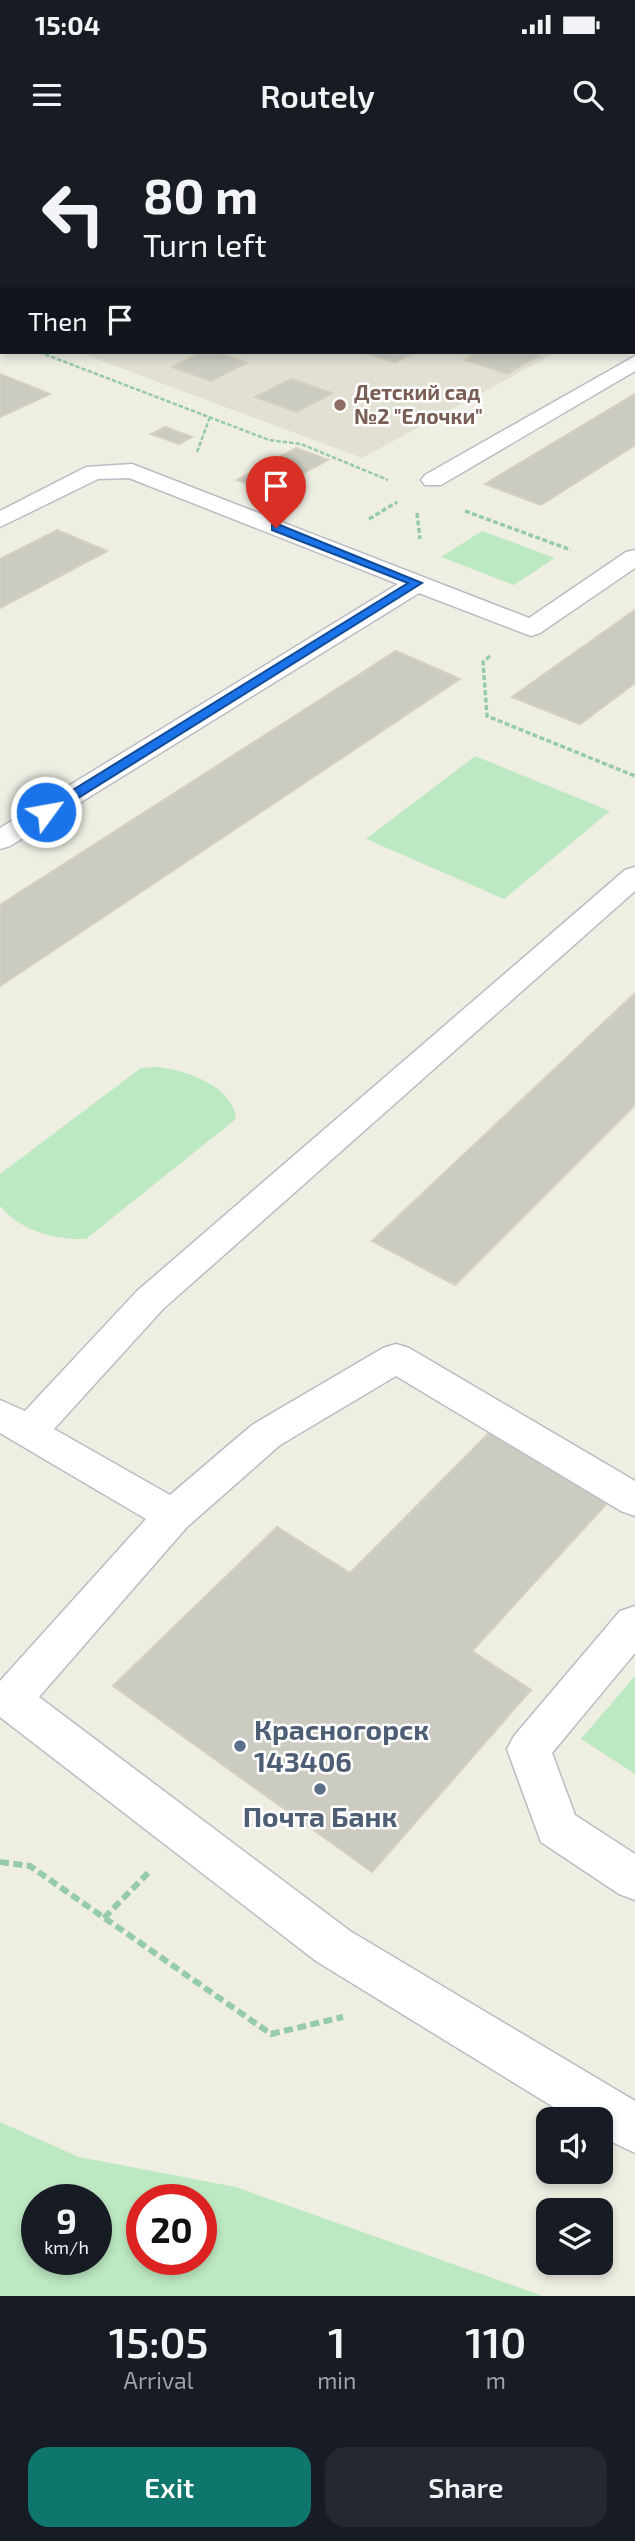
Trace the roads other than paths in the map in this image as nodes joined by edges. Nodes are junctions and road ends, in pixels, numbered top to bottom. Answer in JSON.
{"nodes":[{"id":1,"x":635,"y":362,"type":"edge"},
{"id":2,"x":433,"y":480,"type":"road end"},
{"id":3,"x":0,"y":520,"type":"edge"},
{"id":4,"x":627,"y":562,"type":"edge"},
{"id":5,"x":417,"y":583,"type":"junction"},
{"id":6,"x":0,"y":841,"type":"edge"},
{"id":7,"x":635,"y":876,"type":"edge"},
{"id":8,"x":14,"y":1423,"type":"edge"},
{"id":9,"x":635,"y":1500,"type":"edge"},
{"id":10,"x":173,"y":1516,"type":"junction"},
{"id":11,"x":635,"y":1623,"type":"edge"},
{"id":12,"x":635,"y":1879,"type":"edge"},
{"id":13,"x":635,"y":2129,"type":"edge"}],
"edges":[{"from":1,"to":2,"type":"lane"},
{"from":3,"to":5,"type":"lane"},
{"from":4,"to":5,"type":"lane"},
{"from":5,"to":6,"type":"lane"},
{"from":7,"to":8,"type":"lane"},
{"from":8,"to":10,"type":"lane"},
{"from":9,"to":10,"type":"lane"},
{"from":10,"to":13,"type":"lane"},
{"from":11,"to":12,"type":"lane"}]}
